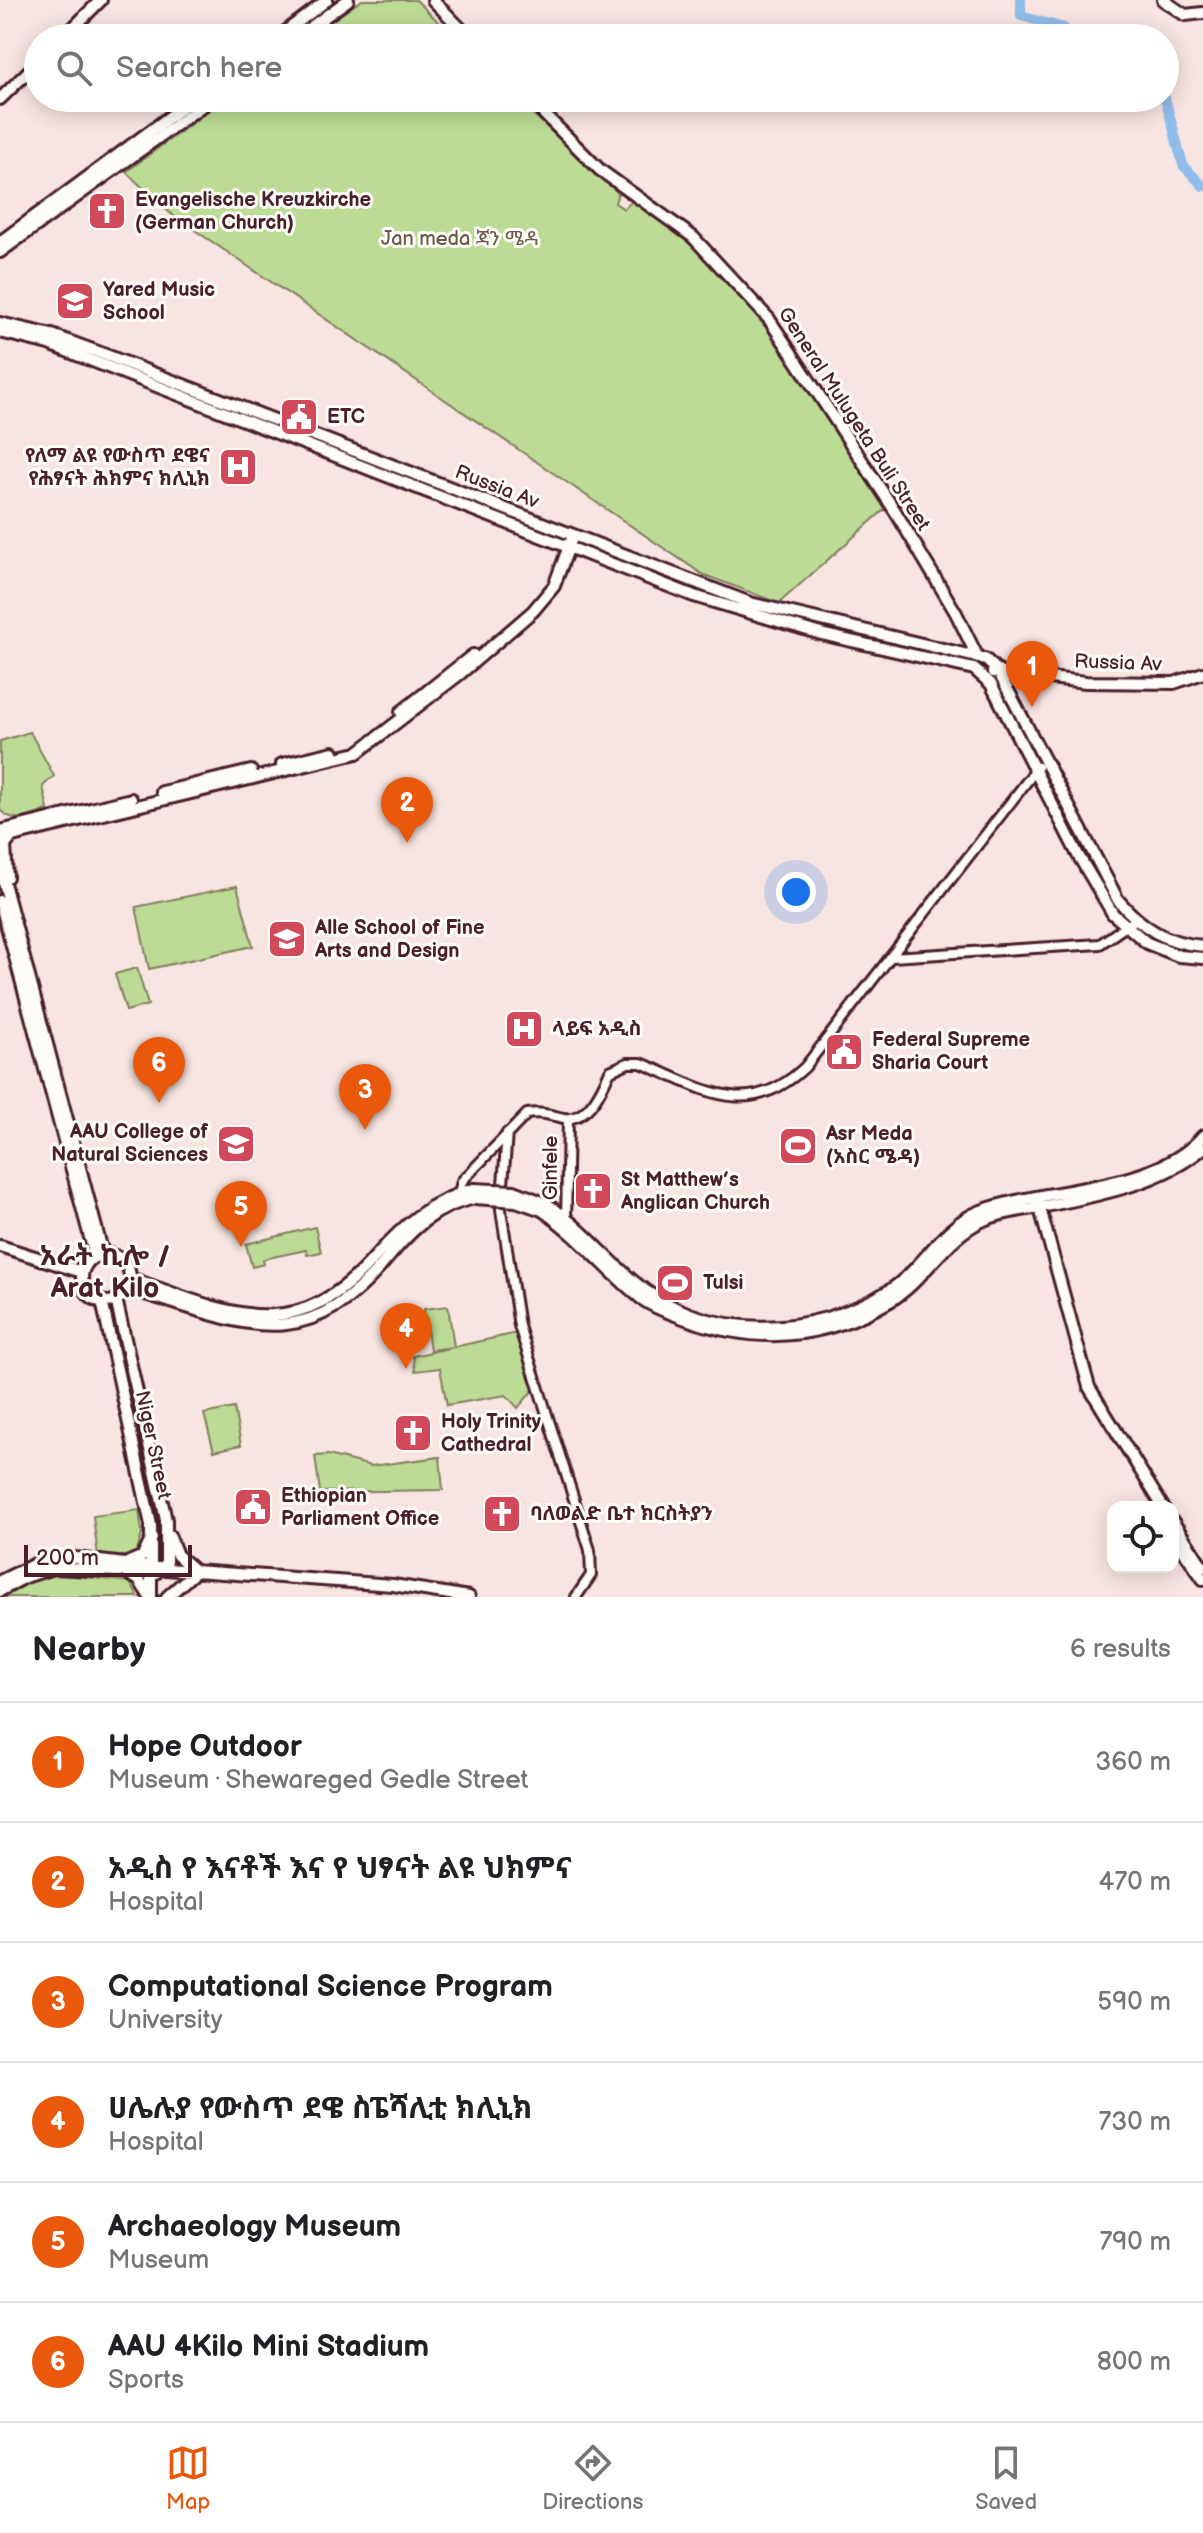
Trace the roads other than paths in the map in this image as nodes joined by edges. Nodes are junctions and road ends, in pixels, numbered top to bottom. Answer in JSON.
{"nodes":[{"id":1,"x":101,"y":0,"type":"edge"},
{"id":2,"x":327,"y":0,"type":"edge"},
{"id":3,"x":348,"y":0,"type":"edge"},
{"id":4,"x":433,"y":0,"type":"edge"},
{"id":5,"x":1163,"y":0,"type":"edge"},
{"id":6,"x":1203,"y":13,"type":"edge"},
{"id":7,"x":309,"y":21,"type":"junction"},
{"id":8,"x":77,"y":24,"type":"edge"},
{"id":9,"x":303,"y":24,"type":"edge"},
{"id":10,"x":307,"y":24,"type":"edge"},
{"id":11,"x":456,"y":24,"type":"edge"},
{"id":12,"x":24,"y":76,"type":"edge"},
{"id":13,"x":0,"y":99,"type":"edge"},
{"id":14,"x":176,"y":112,"type":"edge"},
{"id":15,"x":194,"y":112,"type":"edge"},
{"id":16,"x":542,"y":112,"type":"edge"},
{"id":17,"x":0,"y":242,"type":"edge"},
{"id":18,"x":0,"y":252,"type":"edge"},
{"id":19,"x":0,"y":323,"type":"edge"},
{"id":20,"x":0,"y":332,"type":"edge"},
{"id":21,"x":50,"y":340,"type":"junction"},
{"id":22,"x":568,"y":540,"type":"junction"},
{"id":23,"x":844,"y":627,"type":"junction"},
{"id":24,"x":841,"y":639,"type":"junction"},
{"id":25,"x":978,"y":657,"type":"junction"},
{"id":26,"x":998,"y":671,"type":"junction"},
{"id":27,"x":1203,"y":673,"type":"edge"},
{"id":28,"x":981,"y":674,"type":"junction"},
{"id":29,"x":356,"y":750,"type":"junction"},
{"id":30,"x":1043,"y":760,"type":"junction"},
{"id":31,"x":1034,"y":772,"type":"junction"},
{"id":32,"x":0,"y":831,"type":"edge"},
{"id":33,"x":13,"y":835,"type":"junction"},
{"id":34,"x":0,"y":839,"type":"edge"},
{"id":35,"x":0,"y":868,"type":"edge"},
{"id":36,"x":4,"y":898,"type":"edge"},
{"id":37,"x":1135,"y":920,"type":"junction"},
{"id":38,"x":1127,"y":928,"type":"junction"},
{"id":39,"x":1203,"y":946,"type":"edge"},
{"id":40,"x":892,"y":957,"type":"junction"},
{"id":41,"x":1203,"y":958,"type":"edge"},
{"id":42,"x":568,"y":1119,"type":"junction"},
{"id":43,"x":507,"y":1133,"type":"junction"},
{"id":44,"x":1203,"y":1136,"type":"edge"},
{"id":45,"x":1203,"y":1148,"type":"edge"},
{"id":46,"x":459,"y":1193,"type":"junction"},
{"id":47,"x":474,"y":1193,"type":"junction"},
{"id":48,"x":1034,"y":1204,"type":"junction"},
{"id":49,"x":566,"y":1222,"type":"junction"},
{"id":50,"x":0,"y":1246,"type":"edge"},
{"id":51,"x":99,"y":1255,"type":"junction"},
{"id":52,"x":82,"y":1272,"type":"junction"},
{"id":53,"x":128,"y":1283,"type":"junction"},
{"id":54,"x":116,"y":1299,"type":"junction"},
{"id":55,"x":102,"y":1301,"type":"junction"},
{"id":56,"x":1151,"y":1501,"type":"edge"},
{"id":57,"x":1159,"y":1501,"type":"edge"},
{"id":58,"x":167,"y":1531,"type":"junction"},
{"id":59,"x":1179,"y":1531,"type":"edge"},
{"id":60,"x":153,"y":1537,"type":"junction"},
{"id":61,"x":1179,"y":1544,"type":"edge"},
{"id":62,"x":1203,"y":1567,"type":"edge"},
{"id":63,"x":124,"y":1568,"type":"junction"},
{"id":64,"x":166,"y":1569,"type":"junction"},
{"id":65,"x":153,"y":1571,"type":"junction"},
{"id":66,"x":196,"y":1571,"type":"junction"},
{"id":67,"x":23,"y":1573,"type":"junction"},
{"id":68,"x":1203,"y":1579,"type":"edge"},
{"id":69,"x":0,"y":1581,"type":"edge"},
{"id":70,"x":0,"y":1591,"type":"edge"},
{"id":71,"x":151,"y":1597,"type":"edge"},
{"id":72,"x":167,"y":1597,"type":"edge"},
{"id":73,"x":469,"y":1597,"type":"edge"},
{"id":74,"x":576,"y":1597,"type":"edge"}],
"edges":[{"from":1,"to":8,"type":"main road"},
{"from":2,"to":7,"type":"main road"},
{"from":3,"to":7,"type":"main road"},
{"from":4,"to":11,"type":"main road"},
{"from":5,"to":6,"type":"main road"},
{"from":7,"to":9,"type":"main road"},
{"from":7,"to":10,"type":"main road"},
{"from":12,"to":13,"type":"main road"},
{"from":14,"to":17,"type":"main road"},
{"from":15,"to":18,"type":"main road"},
{"from":16,"to":25,"type":"main road","name":"General Mulugeta Buli Street"},
{"from":19,"to":21,"type":"main road","name":"Russia Av"},
{"from":20,"to":21,"type":"main road","name":"Russia Av"},
{"from":21,"to":22,"type":"main road","name":"Russia Av"},
{"from":22,"to":23,"type":"main road","name":"Russia Av"},
{"from":22,"to":24,"type":"main road","name":"Russia Av"},
{"from":22,"to":29,"type":"main road"},
{"from":23,"to":24,"type":"main road"},
{"from":23,"to":25,"type":"main road","name":"Russia Av"},
{"from":24,"to":28,"type":"main road","name":"Russia Av"},
{"from":25,"to":26,"type":"main road","name":"Russia Av"},
{"from":25,"to":28,"type":"main road"},
{"from":26,"to":27,"type":"main road","name":"Russia Av"},
{"from":26,"to":28,"type":"main road","name":"Russia Av"},
{"from":26,"to":30,"type":"main road"},
{"from":28,"to":31,"type":"main road"},
{"from":29,"to":32,"type":"main road"},
{"from":29,"to":33,"type":"main road"},
{"from":30,"to":31,"type":"street"},
{"from":30,"to":37,"type":"main road"},
{"from":31,"to":38,"type":"main road"},
{"from":31,"to":40,"type":"street"},
{"from":33,"to":34,"type":"main road"},
{"from":33,"to":36,"type":"main road"},
{"from":35,"to":36,"type":"main road"},
{"from":36,"to":51,"type":"main road"},
{"from":37,"to":38,"type":"street"},
{"from":37,"to":39,"type":"main road"},
{"from":38,"to":40,"type":"street"},
{"from":38,"to":41,"type":"main road"},
{"from":40,"to":42,"type":"street"},
{"from":42,"to":43,"type":"street"},
{"from":42,"to":49,"type":"street","name":"Ginfele"},
{"from":43,"to":46,"type":"street"},
{"from":43,"to":74,"type":"street"},
{"from":44,"to":48,"type":"main road"},
{"from":45,"to":48,"type":"main road"},
{"from":46,"to":47,"type":"main road"},
{"from":46,"to":53,"type":"main road"},
{"from":47,"to":49,"type":"main road","bridge":true},
{"from":47,"to":53,"type":"main road"},
{"from":48,"to":49,"type":"main road"},
{"from":48,"to":56,"type":"main road"},
{"from":48,"to":57,"type":"main road"},
{"from":50,"to":52,"type":"main road"},
{"from":51,"to":52,"type":"main road"},
{"from":51,"to":53,"type":"main road"},
{"from":52,"to":55,"type":"main road"},
{"from":53,"to":54,"type":"main road"},
{"from":54,"to":55,"type":"main road"},
{"from":54,"to":58,"type":"main road","name":"Niger Street"},
{"from":55,"to":60,"type":"main road","name":"Niger Street"},
{"from":58,"to":64,"type":"main road","name":"Niger Street"},
{"from":58,"to":66,"type":"main road"},
{"from":59,"to":62,"type":"main road"},
{"from":60,"to":63,"type":"main road"},
{"from":60,"to":65,"type":"main road","name":"Niger Street"},
{"from":61,"to":68,"type":"main road"},
{"from":63,"to":65,"type":"main road"},
{"from":63,"to":67,"type":"main road"},
{"from":63,"to":71,"type":"main road"},
{"from":64,"to":65,"type":"main road"},
{"from":64,"to":66,"type":"main road"},
{"from":65,"to":71,"type":"main road","name":"Niger Street"},
{"from":66,"to":72,"type":"main road"},
{"from":66,"to":73,"type":"main road"},
{"from":67,"to":69,"type":"main road"},
{"from":67,"to":70,"type":"main road"}]}
